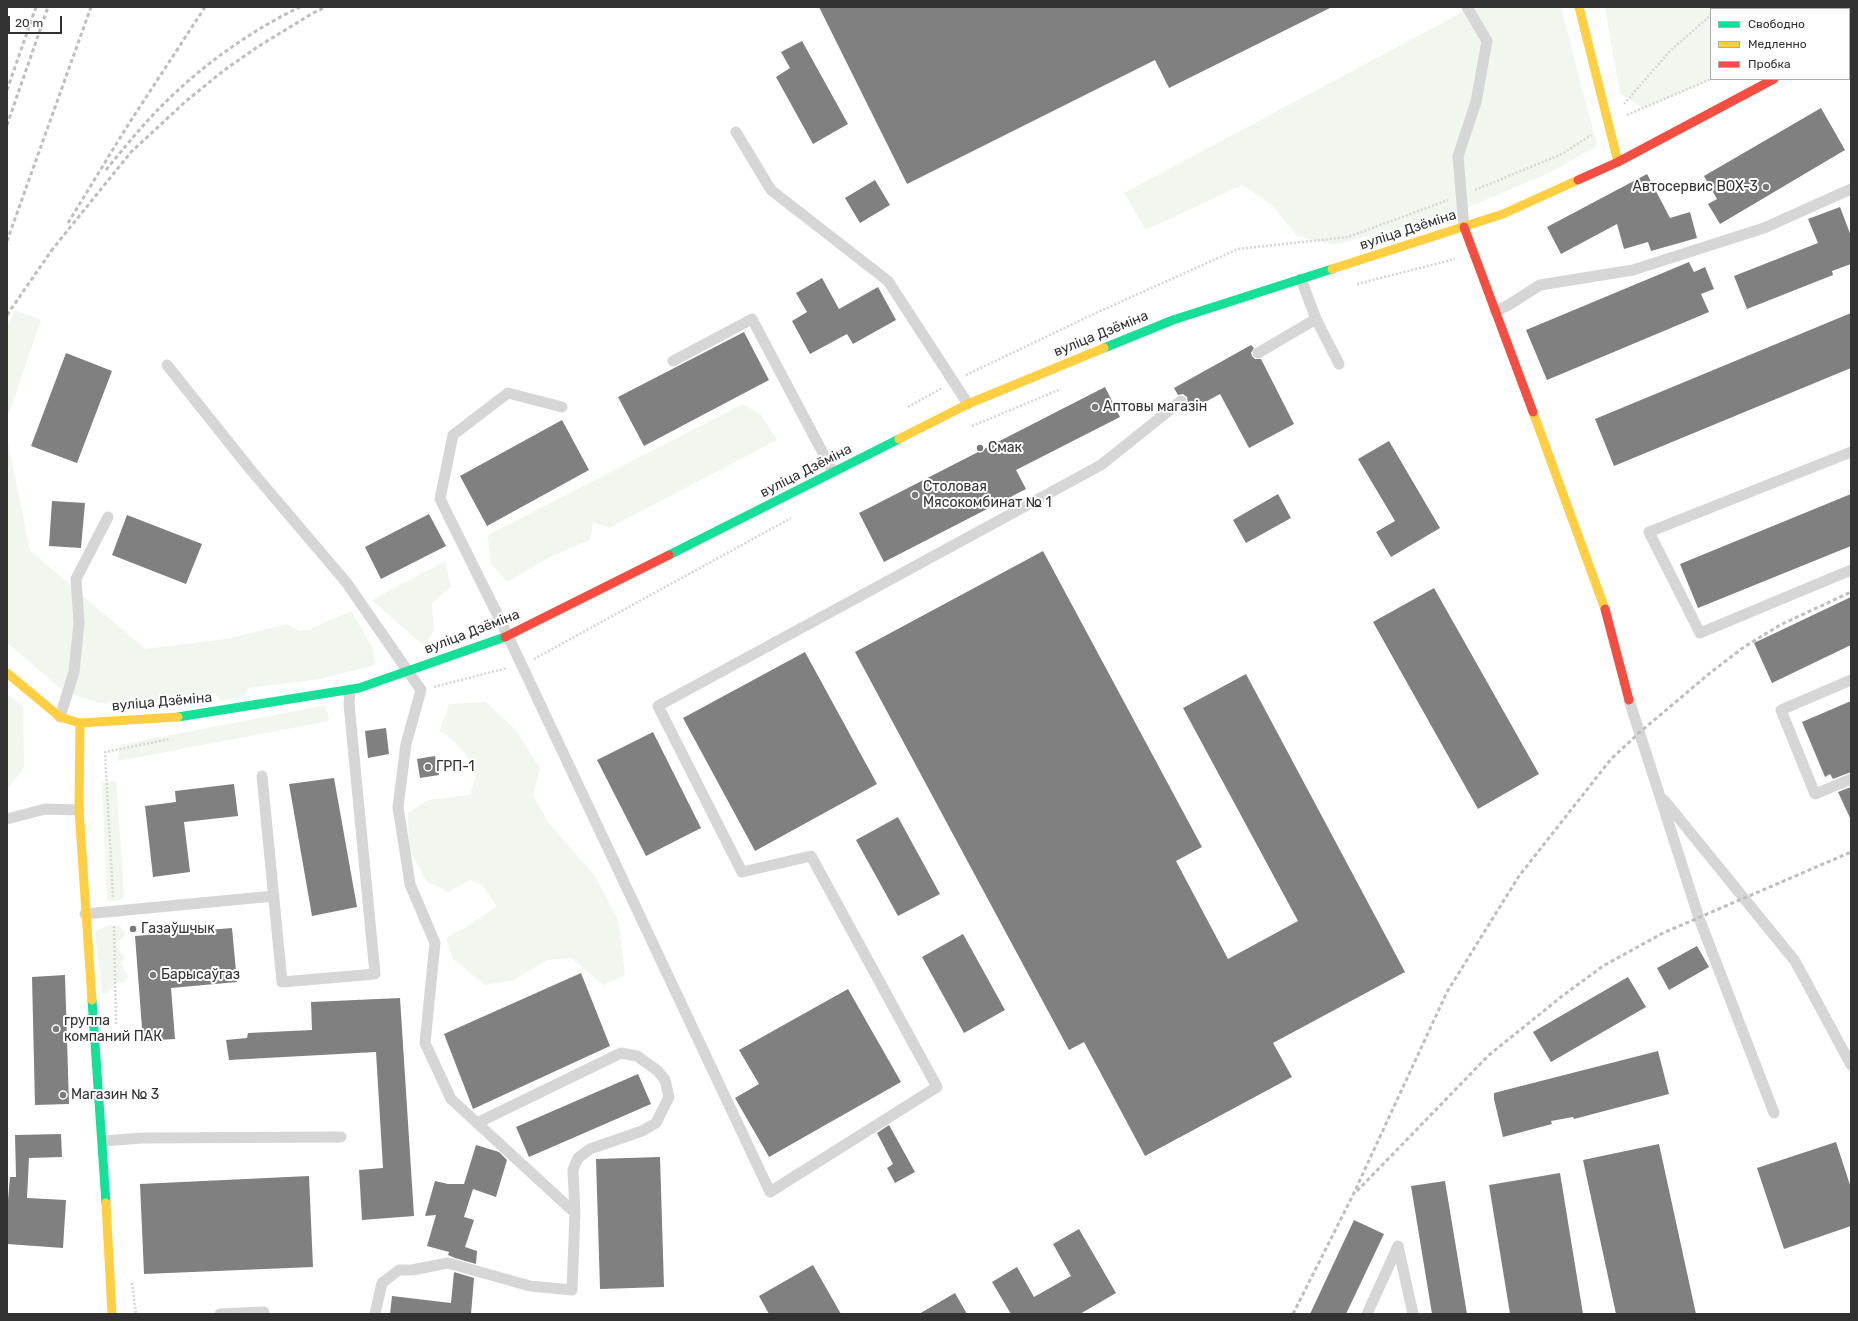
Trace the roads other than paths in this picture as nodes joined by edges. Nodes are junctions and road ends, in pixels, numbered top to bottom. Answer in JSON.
{"nodes":[{"id":1,"x":1467,"y":7,"type":"edge"},
{"id":2,"x":1579,"y":7,"type":"edge"},
{"id":3,"x":1772,"y":80,"type":"edge"},
{"id":4,"x":736,"y":132,"type":"dead end"},
{"id":5,"x":1618,"y":162,"type":"junction"},
{"id":6,"x":1851,"y":189,"type":"edge"},
{"id":7,"x":1464,"y":227,"type":"junction"},
{"id":8,"x":1301,"y":279,"type":"junction"},
{"id":9,"x":1495,"y":311,"type":"junction"},
{"id":10,"x":1316,"y":319,"type":"junction"},
{"id":11,"x":1258,"y":353,"type":"dead end"},
{"id":12,"x":673,"y":361,"type":"dead end"},
{"id":13,"x":1339,"y":364,"type":"dead end"},
{"id":14,"x":167,"y":365,"type":"dead end"},
{"id":15,"x":1181,"y":401,"type":"dead end"},
{"id":16,"x":968,"y":404,"type":"junction"},
{"id":17,"x":562,"y":407,"type":"dead end"},
{"id":18,"x":1851,"y":452,"type":"edge"},
{"id":19,"x":833,"y":472,"type":"junction"},
{"id":20,"x":108,"y":517,"type":"dead end"},
{"id":21,"x":1851,"y":570,"type":"edge"},
{"id":22,"x":508,"y":636,"type":"junction"},
{"id":23,"x":408,"y":671,"type":"junction"},
{"id":24,"x":7,"y":673,"type":"edge"},
{"id":25,"x":1851,"y":680,"type":"edge"},
{"id":26,"x":350,"y":690,"type":"junction"},
{"id":27,"x":1629,"y":700,"type":"joint"},
{"id":28,"x":60,"y":717,"type":"junction"},
{"id":29,"x":80,"y":723,"type":"junction"},
{"id":30,"x":262,"y":776,"type":"dead end"},
{"id":31,"x":1851,"y":779,"type":"edge"},
{"id":32,"x":1660,"y":795,"type":"junction"},
{"id":33,"x":79,"y":810,"type":"junction"},
{"id":34,"x":7,"y":819,"type":"edge"},
{"id":35,"x":274,"y":896,"type":"junction"},
{"id":36,"x":85,"y":914,"type":"junction"},
{"id":37,"x":1851,"y":1065,"type":"edge"},
{"id":38,"x":1774,"y":1113,"type":"dead end"},
{"id":39,"x":477,"y":1123,"type":"junction"},
{"id":40,"x":341,"y":1137,"type":"dead end"},
{"id":41,"x":103,"y":1141,"type":"junction"},
{"id":42,"x":575,"y":1213,"type":"junction"},
{"id":43,"x":264,"y":1312,"type":"dead end"},
{"id":44,"x":112,"y":1314,"type":"edge"},
{"id":45,"x":220,"y":1314,"type":"edge"},
{"id":46,"x":375,"y":1314,"type":"edge"},
{"id":47,"x":1367,"y":1314,"type":"edge"},
{"id":48,"x":1413,"y":1314,"type":"edge"}],
"edges":[{"from":1,"to":7,"type":"lane"},
{"from":2,"to":5,"type":"main road"},
{"from":3,"to":5,"type":"main road","name":"вуліца Дзёміна"},
{"from":4,"to":16,"type":"lane"},
{"from":5,"to":7,"type":"main road","name":"вуліца Дзёміна"},
{"from":6,"to":9,"type":"lane"},
{"from":7,"to":8,"type":"main road","name":"вуліца Дзёміна"},
{"from":7,"to":9,"type":"main road"},
{"from":8,"to":10,"type":"lane"},
{"from":8,"to":16,"type":"main road","name":"вуліца Дзёміна"},
{"from":9,"to":27,"type":"main road"},
{"from":10,"to":11,"type":"lane"},
{"from":10,"to":13,"type":"lane"},
{"from":12,"to":19,"type":"lane"},
{"from":14,"to":23,"type":"lane"},
{"from":15,"to":22,"type":"lane"},
{"from":16,"to":19,"type":"main road","name":"вуліца Дзёміна"},
{"from":17,"to":22,"type":"lane"},
{"from":18,"to":21,"type":"lane"},
{"from":19,"to":22,"type":"main road","name":"вуліца Дзёміна"},
{"from":20,"to":28,"type":"lane"},
{"from":22,"to":23,"type":"main road","name":"вуліца Дзёміна"},
{"from":23,"to":26,"type":"main road","name":"вуліца Дзёміна"},
{"from":23,"to":39,"type":"lane"},
{"from":24,"to":28,"type":"main road","name":"вуліца Дзёміна"},
{"from":25,"to":31,"type":"lane"},
{"from":26,"to":29,"type":"main road","name":"вуліца Дзёміна"},
{"from":26,"to":35,"type":"lane"},
{"from":27,"to":32,"type":"lane"},
{"from":28,"to":29,"type":"main road","name":"вуліца Дзёміна"},
{"from":29,"to":33,"type":"main road"},
{"from":30,"to":35,"type":"lane"},
{"from":32,"to":37,"type":"lane"},
{"from":32,"to":38,"type":"lane"},
{"from":33,"to":34,"type":"lane"},
{"from":33,"to":36,"type":"main road"},
{"from":35,"to":36,"type":"lane"},
{"from":36,"to":41,"type":"main road"},
{"from":39,"to":42,"type":"lane"},
{"from":39,"to":42,"type":"lane"},
{"from":40,"to":41,"type":"lane"},
{"from":41,"to":44,"type":"main road"},
{"from":42,"to":46,"type":"lane"},
{"from":43,"to":45,"type":"lane"},
{"from":47,"to":48,"type":"lane"}]}
